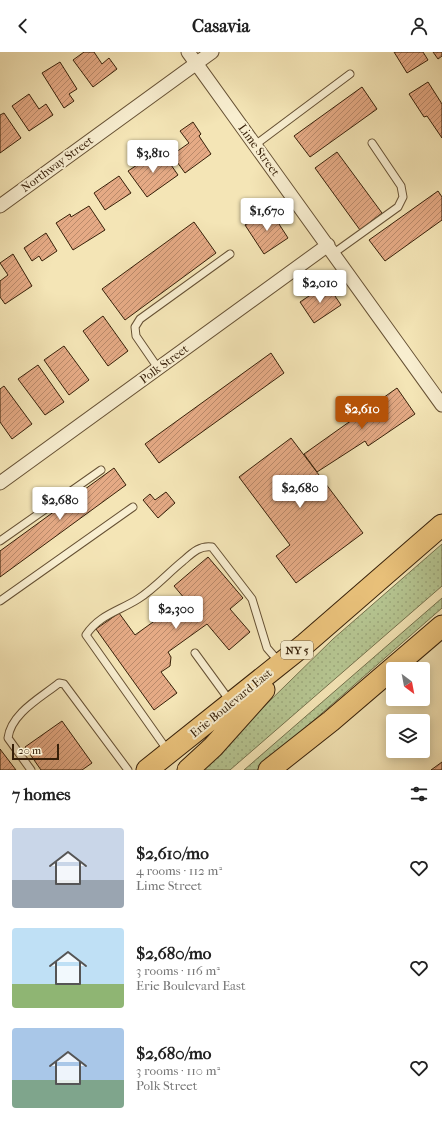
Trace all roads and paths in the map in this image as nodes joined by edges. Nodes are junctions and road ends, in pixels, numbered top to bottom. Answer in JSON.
{"nodes":[{"id":1,"x":188,"y":52,"type":"edge"},
{"id":2,"x":212,"y":52,"type":"edge"},
{"id":3,"x":196,"y":64,"type":"junction"},
{"id":4,"x":350,"y":74,"type":"dead end"},
{"id":5,"x":372,"y":144,"type":"dead end"},
{"id":6,"x":255,"y":145,"type":"junction"},
{"id":7,"x":0,"y":206,"type":"edge"},
{"id":8,"x":331,"y":249,"type":"junction"},
{"id":9,"x":230,"y":254,"type":"dead end"},
{"id":10,"x":158,"y":368,"type":"junction"},
{"id":11,"x":442,"y":405,"type":"edge"},
{"id":12,"x":101,"y":470,"type":"dead end"},
{"id":13,"x":0,"y":483,"type":"edge"},
{"id":14,"x":133,"y":506,"type":"dead end"},
{"id":15,"x":442,"y":525,"type":"edge"},
{"id":16,"x":0,"y":541,"type":"edge"},
{"id":17,"x":0,"y":601,"type":"edge"},
{"id":18,"x":442,"y":626,"type":"edge"},
{"id":19,"x":304,"y":644,"type":"junction"},
{"id":20,"x":195,"y":653,"type":"dead end"},
{"id":21,"x":280,"y":664,"type":"junction"},
{"id":22,"x":232,"y":703,"type":"junction"},
{"id":23,"x":169,"y":753,"type":"junction"},
{"id":24,"x":31,"y":770,"type":"edge"},
{"id":25,"x":128,"y":770,"type":"edge"},
{"id":26,"x":147,"y":770,"type":"edge"},
{"id":27,"x":188,"y":770,"type":"edge"},
{"id":28,"x":269,"y":770,"type":"edge"}],
"edges":[{"from":1,"to":3,"type":"street","name":"Lime Street"},
{"from":2,"to":3,"type":"street","name":"Northway Street"},
{"from":3,"to":6,"type":"street","name":"Lime Street"},
{"from":3,"to":7,"type":"street","name":"Northway Street"},
{"from":4,"to":6,"type":"lane"},
{"from":5,"to":8,"type":"lane"},
{"from":6,"to":8,"type":"street","name":"Lime Street"},
{"from":8,"to":10,"type":"street","name":"Polk Street"},
{"from":8,"to":11,"type":"street","name":"Lime Street"},
{"from":9,"to":10,"type":"lane"},
{"from":10,"to":13,"type":"street","name":"Polk Street"},
{"from":12,"to":16,"type":"lane"},
{"from":14,"to":17,"type":"lane"},
{"from":15,"to":19,"type":"main road","name":"Erie Boulevard East","number":"NY 5"},
{"from":18,"to":28,"type":"main road"},
{"from":19,"to":21,"type":"main road","name":"Erie Boulevard East","number":"NY 5"},
{"from":19,"to":27,"type":"main road"},
{"from":20,"to":22,"type":"lane"},
{"from":21,"to":22,"type":"main road","name":"Erie Boulevard East","number":"NY 5"},
{"from":21,"to":23,"type":"lane"},
{"from":22,"to":23,"type":"main road","name":"Erie Boulevard East","number":"NY 5"},
{"from":23,"to":26,"type":"main road","name":"Erie Boulevard East","number":"NY 5"},
{"from":24,"to":25,"type":"lane"}]}
